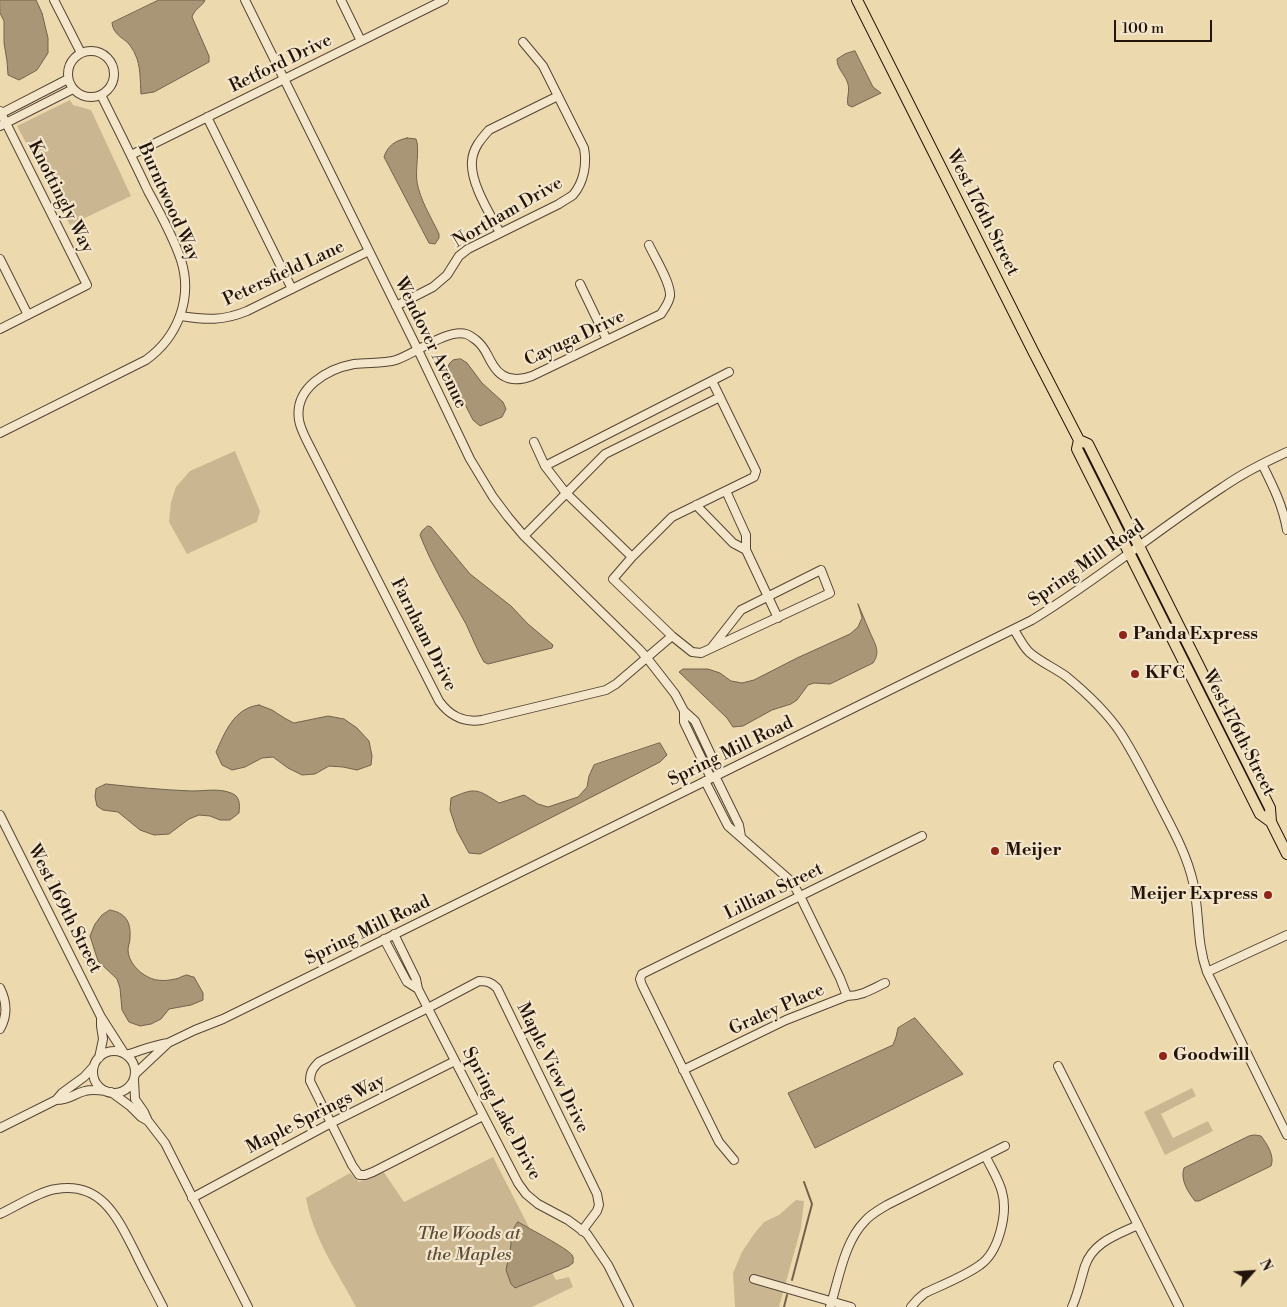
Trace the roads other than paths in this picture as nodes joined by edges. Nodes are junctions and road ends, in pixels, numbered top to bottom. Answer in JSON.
{"nodes":[{"id":1,"x":54,"y":0,"type":"edge"},
{"id":2,"x":245,"y":0,"type":"edge"},
{"id":3,"x":341,"y":0,"type":"edge"},
{"id":4,"x":857,"y":0,"type":"edge"},
{"id":5,"x":439,"y":1,"type":"edge"},
{"id":6,"x":361,"y":41,"type":"junction"},
{"id":7,"x":523,"y":42,"type":"dead end"},
{"id":8,"x":81,"y":53,"type":"junction"},
{"id":9,"x":68,"y":79,"type":"junction"},
{"id":10,"x":284,"y":79,"type":"junction"},
{"id":11,"x":73,"y":89,"type":"junction"},
{"id":12,"x":101,"y":95,"type":"junction"},
{"id":13,"x":558,"y":96,"type":"junction"},
{"id":14,"x":0,"y":113,"type":"edge"},
{"id":15,"x":207,"y":117,"type":"junction"},
{"id":16,"x":3,"y":125,"type":"edge"},
{"id":17,"x":130,"y":155,"type":"junction"},
{"id":18,"x":500,"y":233,"type":"junction"},
{"id":19,"x":648,"y":245,"type":"dead end"},
{"id":20,"x":369,"y":251,"type":"junction"},
{"id":21,"x":0,"y":259,"type":"edge"},
{"id":22,"x":580,"y":284,"type":"dead end"},
{"id":23,"x":292,"y":289,"type":"junction"},
{"id":24,"x":396,"y":306,"type":"junction"},
{"id":25,"x":28,"y":315,"type":"junction"},
{"id":26,"x":181,"y":316,"type":"junction"},
{"id":27,"x":0,"y":329,"type":"edge"},
{"id":28,"x":607,"y":340,"type":"junction"},
{"id":29,"x":418,"y":350,"type":"junction"},
{"id":30,"x":729,"y":372,"type":"dead end"},
{"id":31,"x":712,"y":381,"type":"junction"},
{"id":32,"x":720,"y":397,"type":"junction"},
{"id":33,"x":300,"y":403,"type":"joint"},
{"id":34,"x":0,"y":433,"type":"edge"},
{"id":35,"x":1079,"y":440,"type":"junction"},
{"id":36,"x":534,"y":442,"type":"dead end"},
{"id":37,"x":1287,"y":452,"type":"edge"},
{"id":38,"x":1262,"y":464,"type":"junction"},
{"id":39,"x":545,"y":466,"type":"junction"},
{"id":40,"x":726,"y":491,"type":"junction"},
{"id":41,"x":565,"y":492,"type":"junction"},
{"id":42,"x":696,"y":506,"type":"junction"},
{"id":43,"x":1287,"y":530,"type":"edge"},
{"id":44,"x":524,"y":536,"type":"junction"},
{"id":45,"x":1139,"y":546,"type":"junction"},
{"id":46,"x":746,"y":550,"type":"junction"},
{"id":47,"x":1129,"y":553,"type":"junction"},
{"id":48,"x":632,"y":557,"type":"junction"},
{"id":49,"x":768,"y":597,"type":"junction"},
{"id":50,"x":778,"y":618,"type":"junction"},
{"id":51,"x":1014,"y":630,"type":"junction"},
{"id":52,"x":672,"y":636,"type":"junction"},
{"id":53,"x":712,"y":647,"type":"junction"},
{"id":54,"x":647,"y":658,"type":"junction"},
{"id":55,"x":713,"y":777,"type":"junction"},
{"id":56,"x":0,"y":815,"type":"edge"},
{"id":57,"x":1271,"y":822,"type":"junction"},
{"id":58,"x":922,"y":836,"type":"dead end"},
{"id":59,"x":1287,"y":854,"type":"edge"},
{"id":60,"x":800,"y":896,"type":"junction"},
{"id":61,"x":394,"y":934,"type":"junction"},
{"id":62,"x":1287,"y":935,"type":"edge"},
{"id":63,"x":384,"y":939,"type":"junction"},
{"id":64,"x":1207,"y":972,"type":"junction"},
{"id":65,"x":885,"y":983,"type":"dead end"},
{"id":66,"x":0,"y":988,"type":"edge"},
{"id":67,"x":418,"y":989,"type":"junction"},
{"id":68,"x":847,"y":996,"type":"junction"},
{"id":69,"x":428,"y":1008,"type":"junction"},
{"id":70,"x":101,"y":1017,"type":"junction"},
{"id":71,"x":0,"y":1029,"type":"edge"},
{"id":72,"x":168,"y":1043,"type":"junction"},
{"id":73,"x":125,"y":1054,"type":"junction"},
{"id":74,"x":99,"y":1058,"type":"junction"},
{"id":75,"x":455,"y":1062,"type":"junction"},
{"id":76,"x":94,"y":1066,"type":"junction"},
{"id":77,"x":1058,"y":1066,"type":"dead end"},
{"id":78,"x":683,"y":1070,"type":"junction"},
{"id":79,"x":134,"y":1077,"type":"junction"},
{"id":80,"x":109,"y":1091,"type":"junction"},
{"id":81,"x":56,"y":1100,"type":"junction"},
{"id":82,"x":483,"y":1116,"type":"junction"},
{"id":83,"x":148,"y":1121,"type":"junction"},
{"id":84,"x":331,"y":1124,"type":"junction"},
{"id":85,"x":0,"y":1128,"type":"edge"},
{"id":86,"x":1287,"y":1134,"type":"edge"},
{"id":87,"x":1005,"y":1146,"type":"dead end"},
{"id":88,"x":986,"y":1157,"type":"junction"},
{"id":89,"x":734,"y":1160,"type":"dead end"},
{"id":90,"x":192,"y":1198,"type":"junction"},
{"id":91,"x":0,"y":1214,"type":"edge"},
{"id":92,"x":1138,"y":1224,"type":"junction"},
{"id":93,"x":582,"y":1231,"type":"junction"},
{"id":94,"x":754,"y":1279,"type":"dead end"},
{"id":95,"x":831,"y":1304,"type":"edge"},
{"id":96,"x":626,"y":1306,"type":"edge"},
{"id":97,"x":1075,"y":1306,"type":"edge"},
{"id":98,"x":163,"y":1307,"type":"edge"},
{"id":99,"x":248,"y":1307,"type":"edge"},
{"id":100,"x":851,"y":1307,"type":"edge"},
{"id":101,"x":911,"y":1307,"type":"edge"},
{"id":102,"x":1179,"y":1307,"type":"edge"}],
"edges":[{"from":1,"to":8,"type":"street"},
{"from":2,"to":10,"type":"street","name":"Wendover Avenue"},
{"from":3,"to":6,"type":"street"},
{"from":4,"to":35,"type":"main road","name":"West 176th Street"},
{"from":5,"to":6,"type":"street","name":"Retford Drive"},
{"from":6,"to":10,"type":"street","name":"Retford Drive"},
{"from":7,"to":13,"type":"street","name":"Northam Drive"},
{"from":8,"to":9,"type":"street"},
{"from":8,"to":12,"type":"street"},
{"from":9,"to":11,"type":"street"},
{"from":9,"to":14,"type":"street"},
{"from":10,"to":15,"type":"street","name":"Retford Drive"},
{"from":10,"to":20,"type":"street","name":"Wendover Avenue"},
{"from":11,"to":12,"type":"street"},
{"from":11,"to":16,"type":"street"},
{"from":12,"to":17,"type":"street","name":"Burntwood Way"},
{"from":13,"to":18,"type":"street","name":"Northam Drive"},
{"from":13,"to":18,"type":"street"},
{"from":14,"to":16,"type":"street","name":"Knottingly Way"},
{"from":15,"to":17,"type":"street","name":"Retford Drive"},
{"from":15,"to":23,"type":"street"},
{"from":16,"to":25,"type":"street","name":"Knottingly Way"},
{"from":17,"to":26,"type":"street","name":"Burntwood Way"},
{"from":18,"to":24,"type":"street","name":"Northam Drive"},
{"from":19,"to":28,"type":"street","name":"Cayuga Drive"},
{"from":20,"to":23,"type":"street","name":"Petersfield Lane"},
{"from":20,"to":24,"type":"street","name":"Wendover Avenue"},
{"from":21,"to":25,"type":"street"},
{"from":22,"to":28,"type":"street"},
{"from":23,"to":26,"type":"street","name":"Petersfield Lane"},
{"from":24,"to":29,"type":"street","name":"Wendover Avenue"},
{"from":25,"to":27,"type":"street"},
{"from":26,"to":34,"type":"street","name":"Burntwood Way"},
{"from":28,"to":29,"type":"street","name":"Cayuga Drive"},
{"from":29,"to":33,"type":"street","name":"Cayuga Drive"},
{"from":29,"to":44,"type":"street","name":"Wendover Avenue"},
{"from":30,"to":31,"type":"street"},
{"from":31,"to":32,"type":"street"},
{"from":31,"to":39,"type":"street"},
{"from":32,"to":40,"type":"street"},
{"from":32,"to":41,"type":"street"},
{"from":33,"to":54,"type":"street","name":"Farnham Drive"},
{"from":35,"to":45,"type":"main road","name":"West 176th Street"},
{"from":35,"to":47,"type":"main road","name":"West 176th Street"},
{"from":36,"to":39,"type":"street"},
{"from":37,"to":38,"type":"street","name":"Spring Mill Road"},
{"from":38,"to":43,"type":"street"},
{"from":38,"to":45,"type":"street","name":"Spring Mill Road"},
{"from":39,"to":41,"type":"street"},
{"from":40,"to":42,"type":"street"},
{"from":40,"to":46,"type":"street"},
{"from":41,"to":44,"type":"street"},
{"from":41,"to":48,"type":"street"},
{"from":42,"to":46,"type":"street"},
{"from":42,"to":48,"type":"street"},
{"from":44,"to":54,"type":"street","name":"Wendover Avenue"},
{"from":45,"to":47,"type":"street","name":"Spring Mill Road"},
{"from":45,"to":57,"type":"main road","name":"West 176th Street"},
{"from":46,"to":49,"type":"street"},
{"from":47,"to":51,"type":"street","name":"Spring Mill Road"},
{"from":47,"to":57,"type":"main road","name":"West 176th Street"},
{"from":48,"to":52,"type":"street"},
{"from":49,"to":50,"type":"street"},
{"from":49,"to":50,"type":"street"},
{"from":49,"to":53,"type":"street"},
{"from":50,"to":53,"type":"street"},
{"from":51,"to":55,"type":"street","name":"Spring Mill Road"},
{"from":51,"to":64,"type":"street"},
{"from":52,"to":53,"type":"street"},
{"from":52,"to":54,"type":"street"},
{"from":54,"to":55,"type":"street","name":"Wendover Avenue"},
{"from":55,"to":60,"type":"street","name":"Wendover Avenue"},
{"from":55,"to":61,"type":"street","name":"Spring Mill Road"},
{"from":56,"to":70,"type":"street","name":"West 169th Street"},
{"from":57,"to":59,"type":"main road","name":"West 176th Street"},
{"from":58,"to":60,"type":"street","name":"Lillian Street"},
{"from":60,"to":68,"type":"street"},
{"from":60,"to":78,"type":"street","name":"Lillian Street"},
{"from":61,"to":63,"type":"street","name":"Spring Mill Road"},
{"from":61,"to":67,"type":"street","name":"Spring Lake Drive"},
{"from":62,"to":64,"type":"street"},
{"from":63,"to":67,"type":"street"},
{"from":63,"to":72,"type":"street","name":"Spring Mill Road"},
{"from":64,"to":86,"type":"street"},
{"from":65,"to":68,"type":"street","name":"Graley Place"},
{"from":66,"to":71,"type":"street"},
{"from":67,"to":69,"type":"street","name":"Spring Lake Drive"},
{"from":68,"to":78,"type":"street","name":"Graley Place"},
{"from":69,"to":75,"type":"street","name":"Spring Lake Drive"},
{"from":69,"to":84,"type":"street","name":"Maple View Drive"},
{"from":69,"to":93,"type":"street","name":"Maple View Drive"},
{"from":70,"to":73,"type":"street","name":"West 169th Street"},
{"from":70,"to":74,"type":"street","name":"West 169th Street"},
{"from":72,"to":73,"type":"street","name":"Spring Mill Road"},
{"from":72,"to":79,"type":"street","name":"Spring Mill Road"},
{"from":73,"to":74,"type":"street"},
{"from":73,"to":79,"type":"street"},
{"from":74,"to":76,"type":"street"},
{"from":75,"to":82,"type":"street","name":"Spring Lake Drive"},
{"from":75,"to":84,"type":"street","name":"Maple Springs Way"},
{"from":76,"to":80,"type":"street"},
{"from":76,"to":81,"type":"street"},
{"from":77,"to":92,"type":"street"},
{"from":78,"to":89,"type":"street"},
{"from":79,"to":80,"type":"street"},
{"from":79,"to":83,"type":"street"},
{"from":80,"to":81,"type":"street"},
{"from":80,"to":83,"type":"street"},
{"from":81,"to":85,"type":"street"},
{"from":82,"to":84,"type":"street","name":"Maple View Drive"},
{"from":82,"to":93,"type":"street","name":"Spring Lake Drive"},
{"from":83,"to":90,"type":"street"},
{"from":84,"to":90,"type":"street","name":"Maple Springs Way"},
{"from":87,"to":88,"type":"street"},
{"from":88,"to":95,"type":"street"},
{"from":88,"to":101,"type":"street"},
{"from":90,"to":99,"type":"street"},
{"from":91,"to":98,"type":"street"},
{"from":92,"to":97,"type":"street"},
{"from":92,"to":102,"type":"street"},
{"from":93,"to":96,"type":"street","name":"Spring Lake Drive"},
{"from":94,"to":95,"type":"street"},
{"from":95,"to":100,"type":"street"}]}
